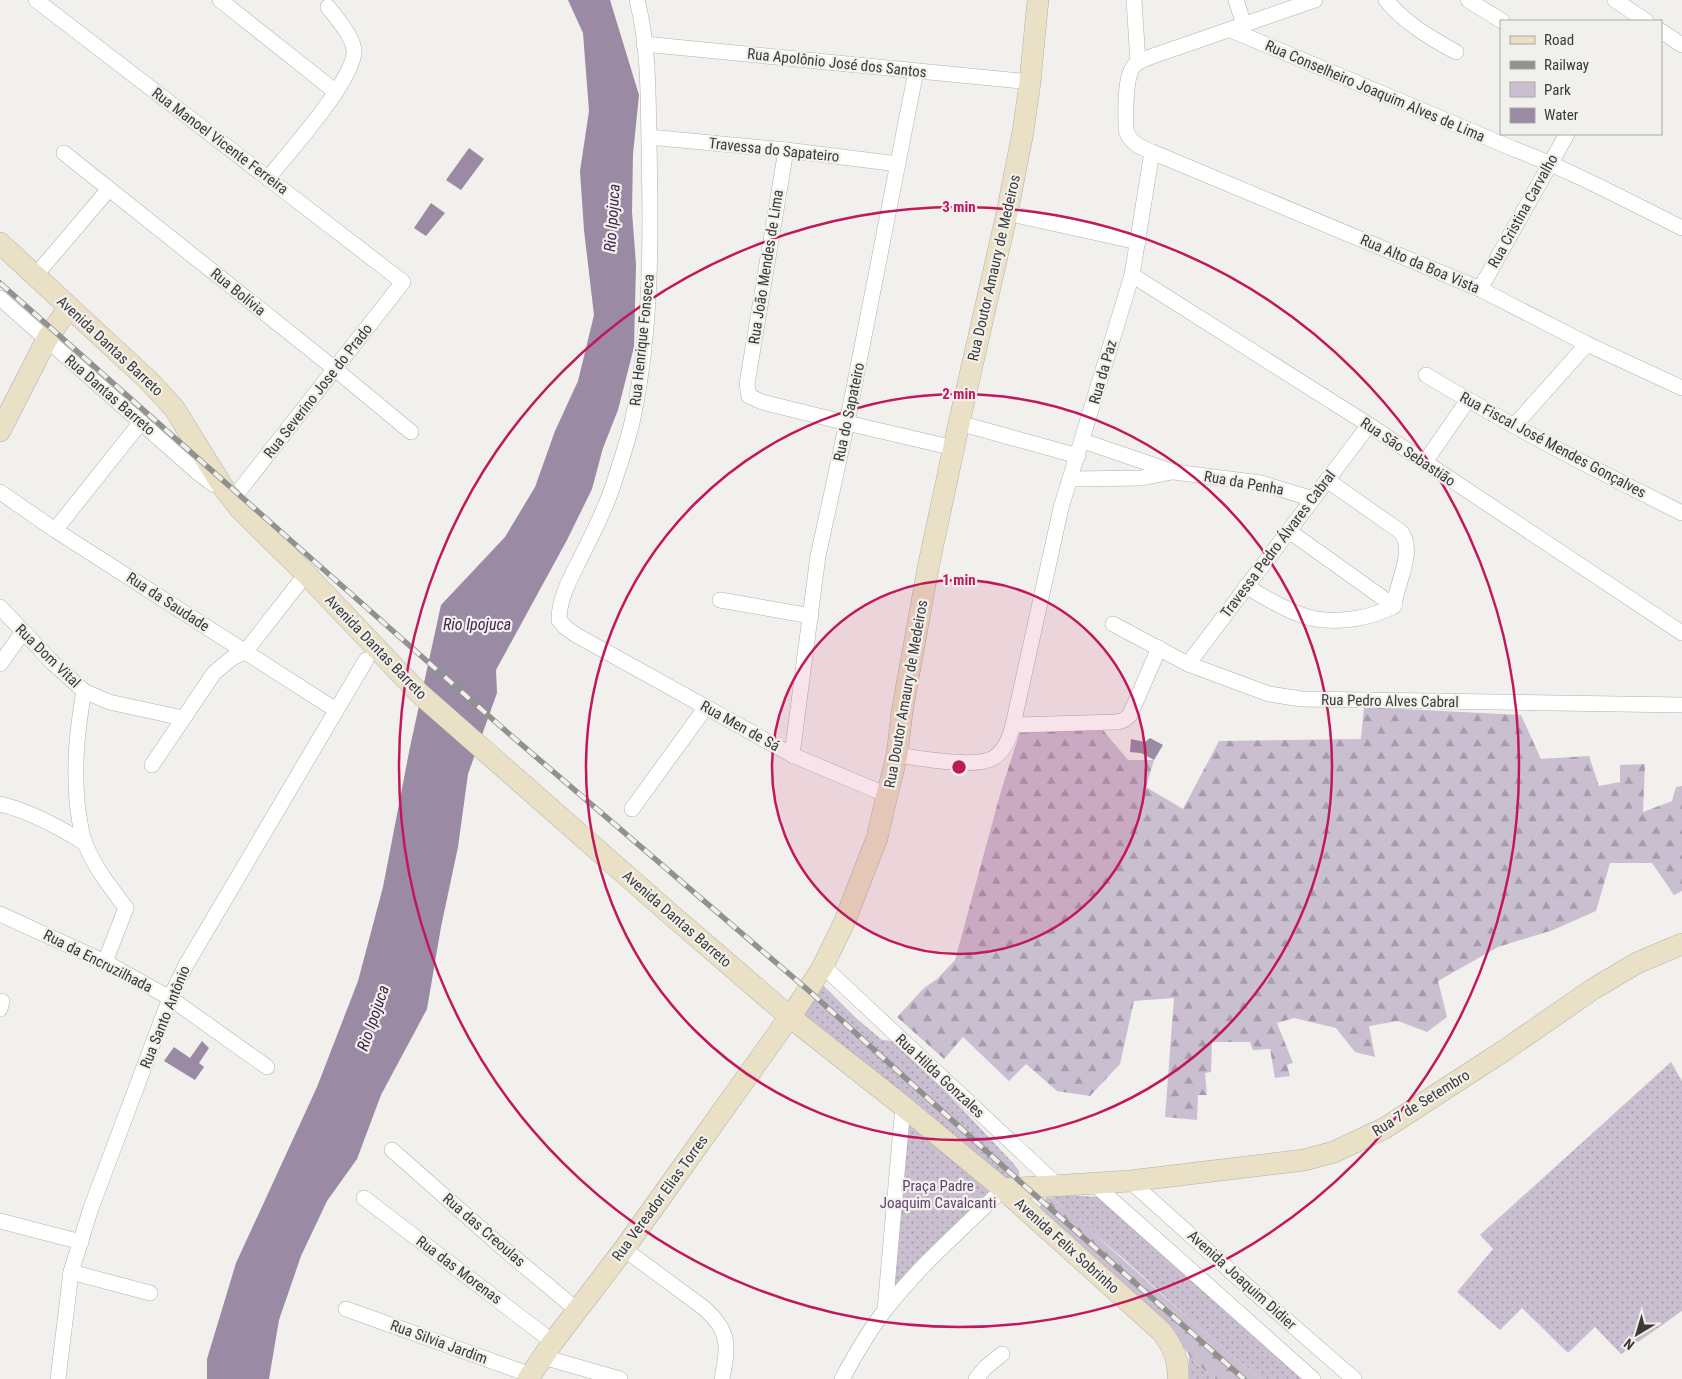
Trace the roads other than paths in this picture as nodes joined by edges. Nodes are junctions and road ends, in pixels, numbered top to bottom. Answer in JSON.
{"nodes":[{"id":1,"x":36,"y":0,"type":"edge"},
{"id":2,"x":220,"y":0,"type":"edge"},
{"id":3,"x":637,"y":0,"type":"edge"},
{"id":4,"x":1038,"y":0,"type":"edge"},
{"id":5,"x":1134,"y":0,"type":"edge"},
{"id":6,"x":1236,"y":0,"type":"edge"},
{"id":7,"x":1315,"y":0,"type":"edge"},
{"id":8,"x":1386,"y":0,"type":"edge"},
{"id":9,"x":1468,"y":0,"type":"edge"},
{"id":10,"x":1615,"y":0,"type":"edge"},
{"id":11,"x":328,"y":7,"type":"dead end"},
{"id":12,"x":1500,"y":20,"type":"edge"},
{"id":13,"x":1645,"y":20,"type":"edge"},
{"id":14,"x":1237,"y":27,"type":"junction"},
{"id":15,"x":1662,"y":32,"type":"edge"},
{"id":16,"x":644,"y":44,"type":"junction"},
{"id":17,"x":1682,"y":45,"type":"edge"},
{"id":18,"x":1456,"y":52,"type":"dead end"},
{"id":19,"x":1138,"y":62,"type":"junction"},
{"id":20,"x":916,"y":71,"type":"junction"},
{"id":21,"x":1030,"y":82,"type":"junction"},
{"id":22,"x":336,"y":92,"type":"junction"},
{"id":23,"x":1566,"y":135,"type":"edge"},
{"id":24,"x":649,"y":137,"type":"junction"},
{"id":25,"x":786,"y":150,"type":"junction"},
{"id":26,"x":1152,"y":152,"type":"junction"},
{"id":27,"x":64,"y":153,"type":"dead end"},
{"id":28,"x":1550,"y":163,"type":"junction"},
{"id":29,"x":898,"y":164,"type":"junction"},
{"id":30,"x":269,"y":177,"type":"junction"},
{"id":31,"x":109,"y":189,"type":"junction"},
{"id":32,"x":1007,"y":213,"type":"junction"},
{"id":33,"x":1682,"y":228,"type":"edge"},
{"id":34,"x":1138,"y":242,"type":"junction"},
{"id":35,"x":0,"y":244,"type":"edge"},
{"id":36,"x":35,"y":276,"type":"junction"},
{"id":37,"x":1132,"y":276,"type":"junction"},
{"id":38,"x":403,"y":282,"type":"joint"},
{"id":39,"x":1480,"y":289,"type":"junction"},
{"id":40,"x":0,"y":298,"type":"edge"},
{"id":41,"x":69,"y":307,"type":"junction"},
{"id":42,"x":47,"y":339,"type":"junction"},
{"id":43,"x":1587,"y":344,"type":"junction"},
{"id":44,"x":335,"y":369,"type":"junction"},
{"id":45,"x":1426,"y":374,"type":"dead end"},
{"id":46,"x":1682,"y":388,"type":"edge"},
{"id":47,"x":1468,"y":400,"type":"junction"},
{"id":48,"x":140,"y":422,"type":"junction"},
{"id":49,"x":847,"y":423,"type":"junction"},
{"id":50,"x":959,"y":423,"type":"junction"},
{"id":51,"x":1369,"y":425,"type":"junction"},
{"id":52,"x":1514,"y":426,"type":"junction"},
{"id":53,"x":0,"y":431,"type":"edge"},
{"id":54,"x":411,"y":432,"type":"dead end"},
{"id":55,"x":1083,"y":441,"type":"junction"},
{"id":56,"x":954,"y":448,"type":"junction"},
{"id":57,"x":1078,"y":456,"type":"junction"},
{"id":58,"x":1425,"y":462,"type":"junction"},
{"id":59,"x":1174,"y":472,"type":"junction"},
{"id":60,"x":1071,"y":479,"type":"junction"},
{"id":61,"x":1327,"y":480,"type":"junction"},
{"id":62,"x":0,"y":492,"type":"edge"},
{"id":63,"x":228,"y":493,"type":"junction"},
{"id":64,"x":1313,"y":499,"type":"junction"},
{"id":65,"x":1682,"y":513,"type":"edge"},
{"id":66,"x":55,"y":530,"type":"junction"},
{"id":67,"x":1289,"y":531,"type":"junction"},
{"id":68,"x":306,"y":574,"type":"junction"},
{"id":69,"x":1246,"y":586,"type":"junction"},
{"id":70,"x":720,"y":600,"type":"dead end"},
{"id":71,"x":1394,"y":606,"type":"junction"},
{"id":72,"x":0,"y":607,"type":"edge"},
{"id":73,"x":811,"y":616,"type":"junction"},
{"id":74,"x":1113,"y":624,"type":"dead end"},
{"id":75,"x":23,"y":632,"type":"junction"},
{"id":76,"x":1682,"y":633,"type":"edge"},
{"id":77,"x":597,"y":647,"type":"joint"},
{"id":78,"x":1159,"y":648,"type":"junction"},
{"id":79,"x":245,"y":652,"type":"junction"},
{"id":80,"x":366,"y":660,"type":"dead end"},
{"id":81,"x":0,"y":664,"type":"edge"},
{"id":82,"x":1188,"y":664,"type":"junction"},
{"id":83,"x":84,"y":691,"type":"junction"},
{"id":84,"x":1682,"y":705,"type":"edge"},
{"id":85,"x":706,"y":707,"type":"junction"},
{"id":86,"x":336,"y":710,"type":"junction"},
{"id":87,"x":183,"y":718,"type":"junction"},
{"id":88,"x":1013,"y":725,"type":"junction"},
{"id":89,"x":792,"y":755,"type":"junction"},
{"id":90,"x":897,"y":755,"type":"junction"},
{"id":91,"x":152,"y":765,"type":"dead end"},
{"id":92,"x":888,"y":795,"type":"junction"},
{"id":93,"x":0,"y":804,"type":"edge"},
{"id":94,"x":632,"y":810,"type":"dead end"},
{"id":95,"x":85,"y":843,"type":"junction"},
{"id":96,"x":0,"y":914,"type":"edge"},
{"id":97,"x":1681,"y":947,"type":"edge"},
{"id":98,"x":105,"y":962,"type":"junction"},
{"id":99,"x":823,"y":966,"type":"junction"},
{"id":100,"x":170,"y":998,"type":"junction"},
{"id":101,"x":790,"y":1016,"type":"junction"},
{"id":102,"x":267,"y":1066,"type":"dead end"},
{"id":103,"x":903,"y":1106,"type":"junction"},
{"id":104,"x":392,"y":1150,"type":"dead end"},
{"id":105,"x":1130,"y":1181,"type":"junction"},
{"id":106,"x":1094,"y":1184,"type":"junction"},
{"id":107,"x":1057,"y":1185,"type":"junction"},
{"id":108,"x":1003,"y":1189,"type":"junction"},
{"id":109,"x":364,"y":1198,"type":"dead end"},
{"id":110,"x":0,"y":1221,"type":"edge"},
{"id":111,"x":80,"y":1242,"type":"junction"},
{"id":112,"x":624,"y":1249,"type":"junction"},
{"id":113,"x":71,"y":1272,"type":"junction"},
{"id":114,"x":1246,"y":1285,"type":"junction"},
{"id":115,"x":150,"y":1293,"type":"dead end"},
{"id":116,"x":1228,"y":1305,"type":"junction"},
{"id":117,"x":346,"y":1309,"type":"dead end"},
{"id":118,"x":577,"y":1310,"type":"junction"},
{"id":119,"x":885,"y":1310,"type":"junction"},
{"id":120,"x":548,"y":1350,"type":"junction"},
{"id":121,"x":1002,"y":1354,"type":"dead end"},
{"id":122,"x":1326,"y":1355,"type":"junction"},
{"id":123,"x":1310,"y":1376,"type":"edge"},
{"id":124,"x":530,"y":1377,"type":"edge"},
{"id":125,"x":58,"y":1379,"type":"edge"},
{"id":126,"x":620,"y":1379,"type":"edge"},
{"id":127,"x":722,"y":1379,"type":"edge"},
{"id":128,"x":842,"y":1379,"type":"edge"},
{"id":129,"x":976,"y":1379,"type":"edge"},
{"id":130,"x":1178,"y":1379,"type":"edge"},
{"id":131,"x":1354,"y":1379,"type":"edge"}],
"edges":[{"from":1,"to":30,"type":"street","name":"Rua Manoel Vicente Ferreira"},
{"from":2,"to":22,"type":"street"},
{"from":3,"to":16,"type":"street","name":"Rua Henrique Fonseca"},
{"from":4,"to":21,"type":"main road","name":"Rua Doutor Amaury de Medeiros"},
{"from":5,"to":19,"type":"street"},
{"from":6,"to":14,"type":"street"},
{"from":7,"to":14,"type":"street"},
{"from":8,"to":18,"type":"street"},
{"from":9,"to":12,"type":"street"},
{"from":10,"to":13,"type":"street"},
{"from":11,"to":22,"type":"street"},
{"from":14,"to":19,"type":"street"},
{"from":14,"to":28,"type":"street","name":"Rua Conselheiro Joaquim Alves de Lima"},
{"from":15,"to":17,"type":"street"},
{"from":16,"to":20,"type":"street","name":"Rua Apolônio José dos Santos"},
{"from":16,"to":24,"type":"street","name":"Rua Henrique Fonseca"},
{"from":19,"to":26,"type":"street"},
{"from":20,"to":21,"type":"street","name":"Rua Apolônio José dos Santos"},
{"from":20,"to":29,"type":"street","name":"Rua do Sapateiro"},
{"from":21,"to":32,"type":"main road","name":"Rua Doutor Amaury de Medeiros"},
{"from":22,"to":30,"type":"street"},
{"from":23,"to":28,"type":"street","name":"Rua Cristina Carvalho"},
{"from":24,"to":25,"type":"street","name":"Travessa do Sapateiro"},
{"from":24,"to":77,"type":"street","name":"Rua Henrique Fonseca"},
{"from":25,"to":29,"type":"street","name":"Travessa do Sapateiro"},
{"from":25,"to":49,"type":"street","name":"Rua João Mendes de Lima"},
{"from":26,"to":34,"type":"street","name":"Rua da Paz"},
{"from":26,"to":39,"type":"street","name":"Rua Alto da Boa Vista"},
{"from":27,"to":31,"type":"street","name":"Rua Bolívia"},
{"from":28,"to":33,"type":"street","name":"Rua Conselheiro Joaquim Alves de Lima"},
{"from":28,"to":39,"type":"street","name":"Rua Cristina Carvalho"},
{"from":29,"to":49,"type":"street","name":"Rua do Sapateiro"},
{"from":30,"to":38,"type":"street","name":"Rua Manoel Vicente Ferreira"},
{"from":31,"to":36,"type":"street"},
{"from":31,"to":44,"type":"street","name":"Rua Bolívia"},
{"from":32,"to":34,"type":"street"},
{"from":32,"to":50,"type":"main road","name":"Rua Doutor Amaury de Medeiros"},
{"from":34,"to":37,"type":"street","name":"Rua da Paz"},
{"from":35,"to":36,"type":"main road","name":"Avenida Dantas Barreto"},
{"from":36,"to":41,"type":"main road","name":"Avenida Dantas Barreto"},
{"from":37,"to":51,"type":"street","name":"Rua São Sebastião"},
{"from":37,"to":55,"type":"street","name":"Rua da Paz"},
{"from":38,"to":44,"type":"street","name":"Rua Severino Jose do Prado"},
{"from":39,"to":43,"type":"street","name":"Rua Alto da Boa Vista"},
{"from":40,"to":42,"type":"street","name":"Rua Dantas Barreto"},
{"from":41,"to":42,"type":"main road"},
{"from":41,"to":63,"type":"main road","name":"Avenida Dantas Barreto"},
{"from":42,"to":48,"type":"street","name":"Rua Dantas Barreto"},
{"from":42,"to":53,"type":"main road"},
{"from":43,"to":46,"type":"street","name":"Rua Alto da Boa Vista"},
{"from":43,"to":52,"type":"street"},
{"from":44,"to":54,"type":"street","name":"Rua Bolívia"},
{"from":44,"to":63,"type":"street","name":"Rua Severino Jose do Prado"},
{"from":45,"to":47,"type":"street","name":"Rua Fiscal José Mendes Gonçalves"},
{"from":47,"to":52,"type":"street","name":"Rua Fiscal José Mendes Gonçalves"},
{"from":47,"to":58,"type":"street"},
{"from":48,"to":63,"type":"street","name":"Rua Dantas Barreto"},
{"from":48,"to":66,"type":"street"},
{"from":49,"to":56,"type":"street"},
{"from":49,"to":73,"type":"street","name":"Rua do Sapateiro"},
{"from":50,"to":56,"type":"main road","name":"Rua Doutor Amaury de Medeiros"},
{"from":50,"to":57,"type":"street"},
{"from":51,"to":58,"type":"street","name":"Rua São Sebastião"},
{"from":51,"to":61,"type":"street","name":"Travessa Pedro Álvares Cabral"},
{"from":52,"to":65,"type":"street","name":"Rua Fiscal José Mendes Gonçalves"},
{"from":55,"to":57,"type":"street","name":"Rua da Paz"},
{"from":55,"to":59,"type":"street","name":"Rua da Penha"},
{"from":56,"to":90,"type":"main road","name":"Rua Doutor Amaury de Medeiros"},
{"from":57,"to":60,"type":"street","name":"Rua da Paz"},
{"from":58,"to":76,"type":"street","name":"Rua São Sebastião"},
{"from":59,"to":60,"type":"street","name":"Rua da Penha"},
{"from":59,"to":64,"type":"street","name":"Rua da Penha"},
{"from":60,"to":88,"type":"street","name":"Rua da Paz"},
{"from":61,"to":64,"type":"street","name":"Travessa Pedro Álvares Cabral"},
{"from":61,"to":71,"type":"street"},
{"from":62,"to":66,"type":"street","name":"Rua da Saudade"},
{"from":63,"to":68,"type":"main road","name":"Avenida Dantas Barreto"},
{"from":64,"to":67,"type":"street","name":"Travessa Pedro Álvares Cabral"},
{"from":66,"to":79,"type":"street","name":"Rua da Saudade"},
{"from":67,"to":69,"type":"street","name":"Travessa Pedro Álvares Cabral"},
{"from":67,"to":71,"type":"street"},
{"from":68,"to":79,"type":"street"},
{"from":68,"to":101,"type":"main road","name":"Avenida Dantas Barreto"},
{"from":69,"to":71,"type":"street"},
{"from":69,"to":82,"type":"street","name":"Travessa Pedro Álvares Cabral"},
{"from":70,"to":73,"type":"street"},
{"from":72,"to":75,"type":"street","name":"Rua Dom Vital"},
{"from":73,"to":89,"type":"street","name":"Rua do Sapateiro"},
{"from":74,"to":78,"type":"street","name":"Rua Pedro Alves Cabral"},
{"from":75,"to":81,"type":"street"},
{"from":75,"to":83,"type":"street","name":"Rua Dom Vital"},
{"from":77,"to":85,"type":"street","name":"Rua Men de Sá"},
{"from":78,"to":82,"type":"street","name":"Rua Pedro Alves Cabral"},
{"from":78,"to":88,"type":"street"},
{"from":79,"to":86,"type":"street","name":"Rua da Saudade"},
{"from":79,"to":87,"type":"street"},
{"from":80,"to":86,"type":"street","name":"Rua Santo Antônio"},
{"from":82,"to":84,"type":"street","name":"Rua Pedro Alves Cabral"},
{"from":83,"to":87,"type":"street"},
{"from":83,"to":95,"type":"street","name":"Rua Dom Vital"},
{"from":85,"to":89,"type":"street","name":"Rua Men de Sá"},
{"from":85,"to":94,"type":"street"},
{"from":86,"to":100,"type":"street","name":"Rua Santo Antônio"},
{"from":87,"to":91,"type":"street"},
{"from":88,"to":90,"type":"street","name":"Rua da Paz"},
{"from":89,"to":92,"type":"street","name":"Rua Men de Sá"},
{"from":90,"to":92,"type":"main road","name":"Rua Doutor Amaury de Medeiros"},
{"from":92,"to":99,"type":"main road","name":"Rua Doutor Amaury de Medeiros"},
{"from":93,"to":95,"type":"street"},
{"from":95,"to":98,"type":"street","name":"Rua Dom Vital"},
{"from":96,"to":98,"type":"street","name":"Rua da Encruzilhada"},
{"from":97,"to":105,"type":"main road","name":"Rua 7 de Setembro"},
{"from":98,"to":100,"type":"street","name":"Rua da Encruzilhada"},
{"from":99,"to":101,"type":"main road","name":"Rua Doutor Amaury de Medeiros"},
{"from":99,"to":107,"type":"street","name":"Rua Hilda Gonzales"},
{"from":100,"to":102,"type":"street","name":"Rua da Encruzilhada"},
{"from":100,"to":111,"type":"street","name":"Rua Santo Antônio"},
{"from":101,"to":103,"type":"main road","name":"Avenida Felix Sobrinho"},
{"from":101,"to":112,"type":"main road","name":"Rua Vereador Elias Torres"},
{"from":103,"to":108,"type":"main road","name":"Avenida Felix Sobrinho"},
{"from":103,"to":119,"type":"street"},
{"from":104,"to":118,"type":"street","name":"Rua das Creoulas"},
{"from":105,"to":106,"type":"main road","name":"Rua 7 de Setembro"},
{"from":105,"to":114,"type":"street","name":"Avenida Joaquim Didier"},
{"from":106,"to":107,"type":"main road","name":"Rua 7 de Setembro"},
{"from":106,"to":116,"type":"street","name":"Avenida Joaquim Didier"},
{"from":107,"to":108,"type":"main road","name":"Rua 7 de Setembro"},
{"from":108,"to":119,"type":"street"},
{"from":108,"to":130,"type":"main road","name":"Avenida Felix Sobrinho"},
{"from":109,"to":120,"type":"street","name":"Rua das Morenas"},
{"from":110,"to":111,"type":"street"},
{"from":111,"to":113,"type":"street","name":"Rua Santo Antônio"},
{"from":112,"to":118,"type":"main road","name":"Rua Vereador Elias Torres"},
{"from":112,"to":127,"type":"street"},
{"from":113,"to":115,"type":"street"},
{"from":113,"to":125,"type":"street","name":"Rua Santo Antônio"},
{"from":114,"to":116,"type":"street"},
{"from":114,"to":122,"type":"street","name":"Avenida Joaquim Didier"},
{"from":116,"to":123,"type":"street","name":"Avenida Joaquim Didier"},
{"from":117,"to":124,"type":"street","name":"Rua Silvia Jardim"},
{"from":118,"to":120,"type":"main road","name":"Rua Vereador Elias Torres"},
{"from":119,"to":128,"type":"street"},
{"from":120,"to":124,"type":"main road","name":"Rua Vereador Elias Torres"},
{"from":120,"to":126,"type":"street"},
{"from":121,"to":129,"type":"street"},
{"from":122,"to":123,"type":"street"},
{"from":122,"to":131,"type":"street","name":"Avenida Joaquim Didier"}]}
